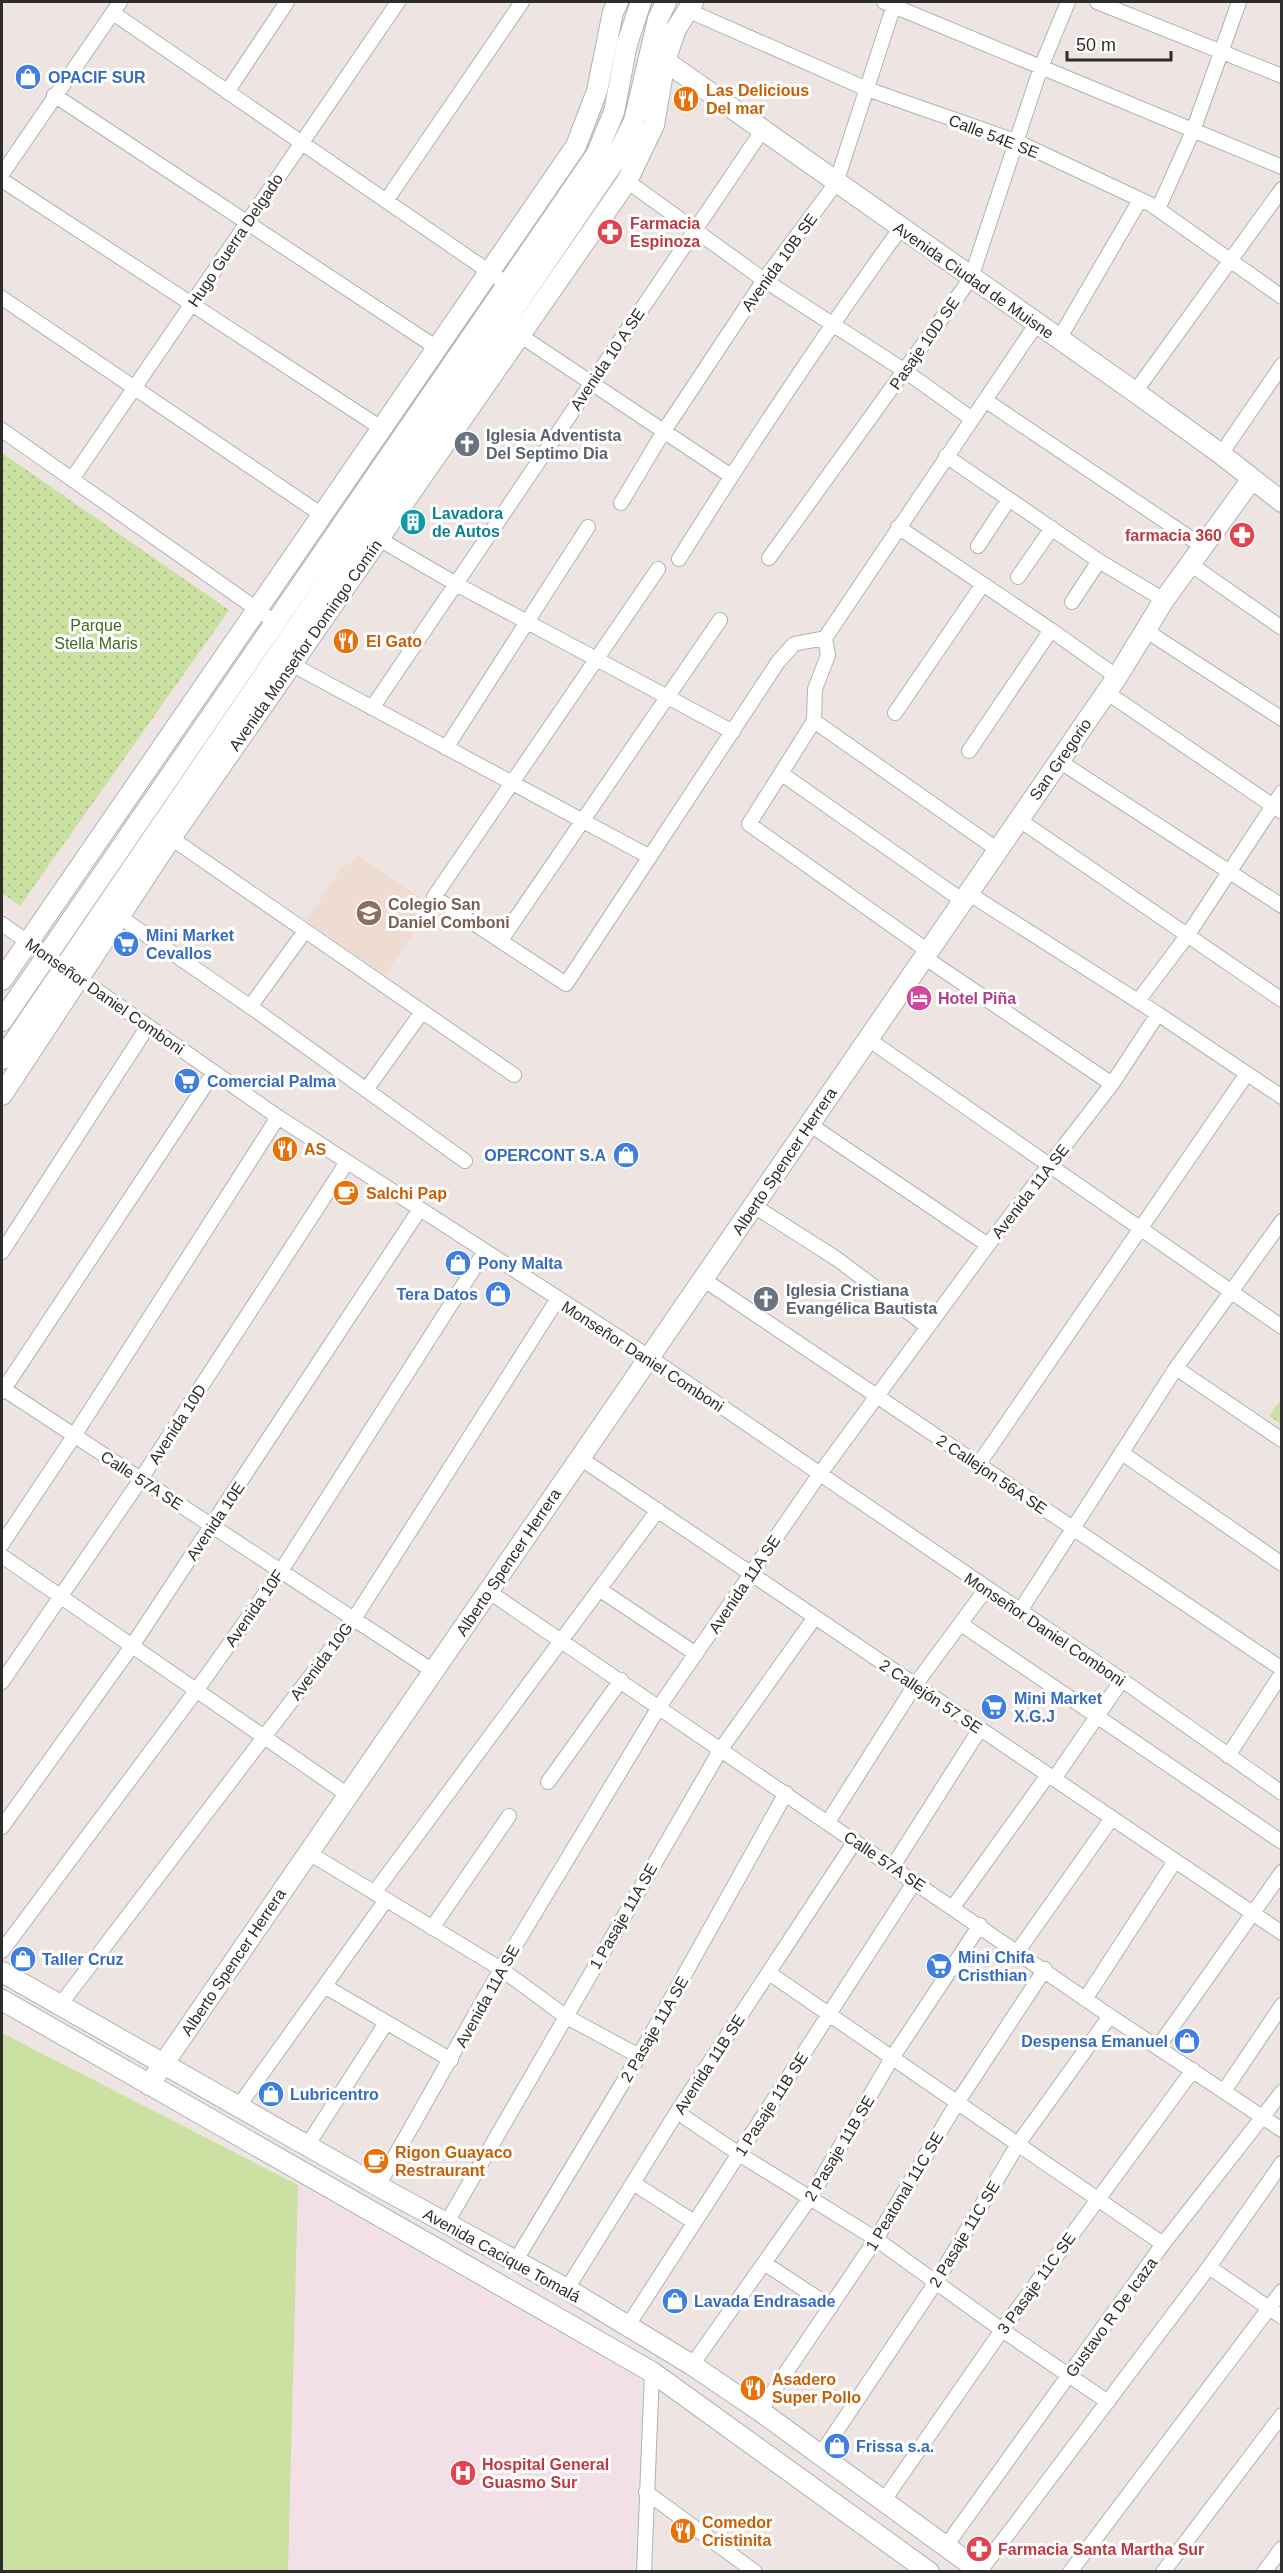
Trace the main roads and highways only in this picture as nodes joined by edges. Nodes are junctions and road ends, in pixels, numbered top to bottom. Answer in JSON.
{"nodes":[{"id":1,"x":641,"y":2,"type":"edge"},
{"id":2,"x":666,"y":2,"type":"edge"},
{"id":3,"x":609,"y":5,"type":"edge"},
{"id":4,"x":690,"y":6,"type":"edge"},
{"id":5,"x":665,"y":61,"type":"junction"},
{"id":6,"x":511,"y":330,"type":"junction"},
{"id":7,"x":1252,"y":479,"type":"junction"},
{"id":8,"x":1281,"y":502,"type":"edge"},
{"id":9,"x":71,"y":972,"type":"junction"},
{"id":10,"x":2,"y":980,"type":"edge"},
{"id":11,"x":2,"y":1022,"type":"edge"},
{"id":12,"x":868,"y":1039,"type":"joint"},
{"id":13,"x":2,"y":1059,"type":"edge"},
{"id":14,"x":2,"y":1095,"type":"edge"},
{"id":15,"x":2,"y":1972,"type":"edge"},
{"id":16,"x":2,"y":2000,"type":"edge"},
{"id":17,"x":164,"y":2064,"type":"junction"},
{"id":18,"x":149,"y":2085,"type":"junction"},
{"id":19,"x":916,"y":2568,"type":"edge"},
{"id":20,"x":980,"y":2571,"type":"edge"}],
"edges":[{"from":1,"to":11,"type":"main road"},
{"from":2,"to":6,"type":"main road","name":"Avenida Monseñor Domingo Comín"},
{"from":3,"to":10,"type":"main road"},
{"from":4,"to":5,"type":"main road","name":"Avenida Monseñor Domingo Comín"},
{"from":5,"to":6,"type":"main road","name":"Avenida Monseñor Domingo Comín"},
{"from":5,"to":7,"type":"main road","name":"Avenida Ciudad de Muisne"},
{"from":6,"to":9,"type":"main road","name":"Avenida Monseñor Domingo Comín"},
{"from":6,"to":9,"type":"main road","name":"Avenida Monseñor Domingo Comín"},
{"from":7,"to":8,"type":"main road","name":"Avenida Ciudad de Muisne"},
{"from":7,"to":12,"type":"main road","name":"San Gregorio"},
{"from":9,"to":13,"type":"main road","name":"Avenida Monseñor Domingo Comín"},
{"from":9,"to":14,"type":"main road","name":"Avenida Monseñor Domingo Comín"},
{"from":12,"to":17,"type":"main road","name":"Alberto Spencer Herrera"},
{"from":15,"to":17,"type":"main road","name":"Avenida Cacique Tomalá"},
{"from":16,"to":18,"type":"main road","name":"Avenida Cacique Tomalá"},
{"from":17,"to":18,"type":"main road","name":"Alberto Spencer Herrera"},
{"from":17,"to":20,"type":"main road","name":"Avenida Cacique Tomalá"},
{"from":18,"to":19,"type":"main road","name":"Avenida Cacique Tomalá"}]}
